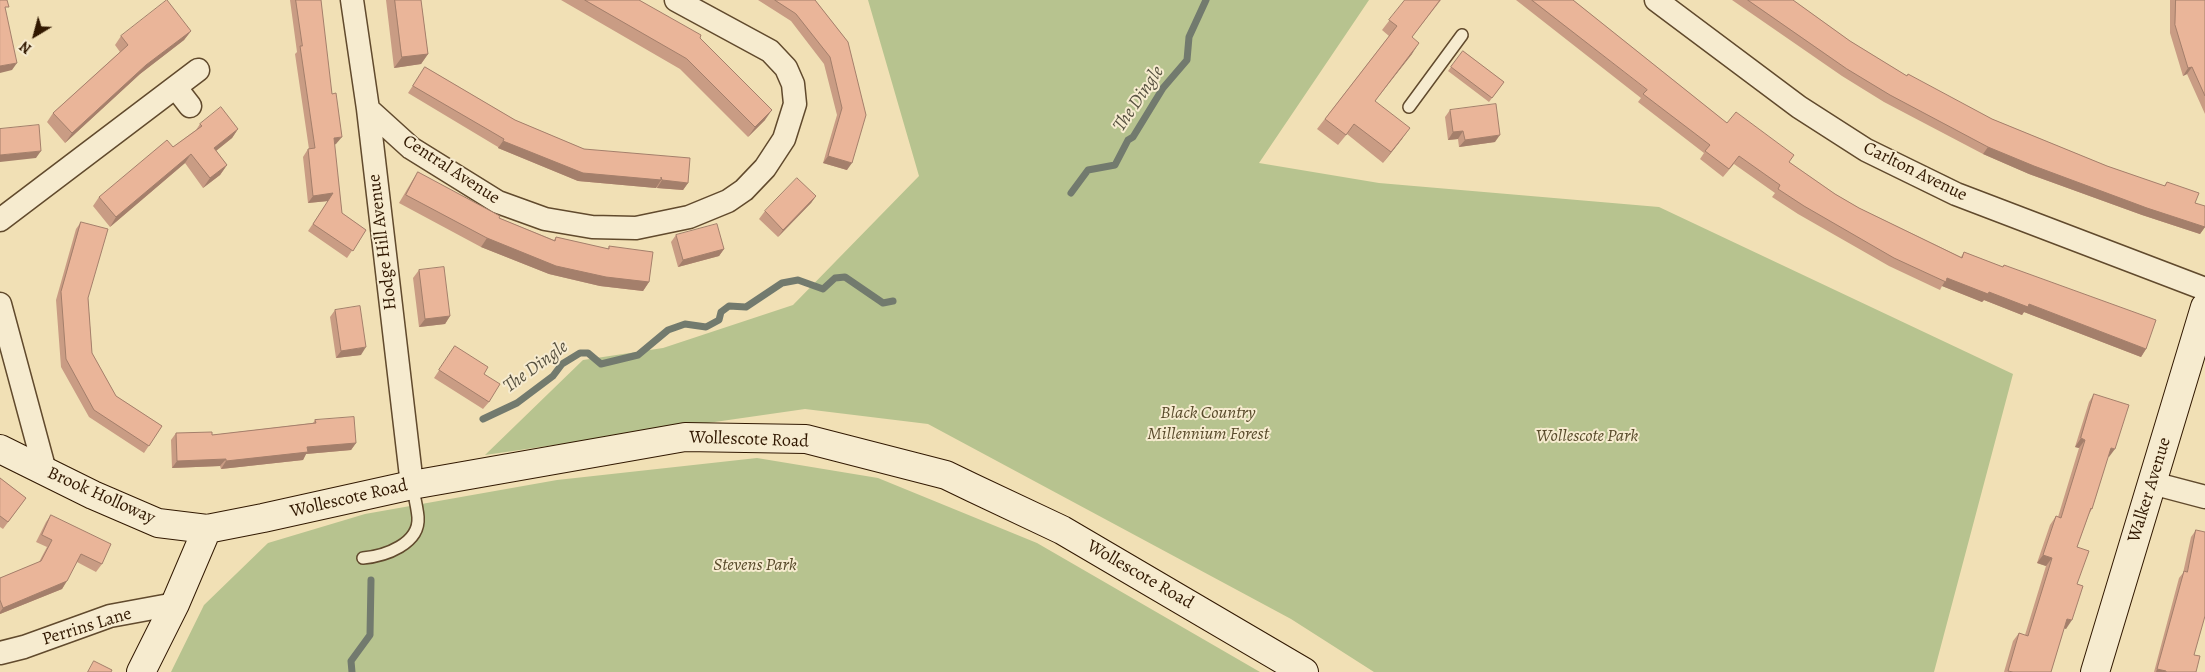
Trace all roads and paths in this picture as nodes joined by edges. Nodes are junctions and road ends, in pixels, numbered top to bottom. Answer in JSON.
{"nodes":[{"id":1,"x":352,"y":0,"type":"edge"},
{"id":2,"x":676,"y":0,"type":"edge"},
{"id":3,"x":1656,"y":0,"type":"edge"},
{"id":4,"x":1462,"y":35,"type":"dead end"},
{"id":5,"x":198,"y":70,"type":"dead end"},
{"id":6,"x":176,"y":88,"type":"junction"},
{"id":7,"x":190,"y":106,"type":"dead end"},
{"id":8,"x":1409,"y":107,"type":"dead end"},
{"id":9,"x":368,"y":109,"type":"junction"},
{"id":10,"x":0,"y":220,"type":"edge"},
{"id":11,"x":2205,"y":289,"type":"edge"},
{"id":12,"x":0,"y":304,"type":"edge"},
{"id":13,"x":2205,"y":307,"type":"edge"},
{"id":14,"x":0,"y":449,"type":"edge"},
{"id":15,"x":45,"y":471,"type":"junction"},
{"id":16,"x":2152,"y":483,"type":"junction"},
{"id":17,"x":412,"y":485,"type":"junction"},
{"id":18,"x":2205,"y":497,"type":"edge"},
{"id":19,"x":206,"y":528,"type":"junction"},
{"id":20,"x":363,"y":558,"type":"dead end"},
{"id":21,"x":175,"y":604,"type":"junction"},
{"id":22,"x":0,"y":653,"type":"edge"},
{"id":23,"x":141,"y":672,"type":"edge"},
{"id":24,"x":1304,"y":672,"type":"edge"},
{"id":25,"x":2095,"y":672,"type":"edge"}],
"edges":[{"from":1,"to":9,"type":"street","name":"Hodge Hill Avenue"},
{"from":2,"to":9,"type":"street","name":"Central Avenue"},
{"from":3,"to":11,"type":"street","name":"Carlton Avenue"},
{"from":4,"to":8,"type":"lane"},
{"from":5,"to":6,"type":"street"},
{"from":6,"to":7,"type":"street"},
{"from":6,"to":10,"type":"street"},
{"from":9,"to":17,"type":"street","name":"Hodge Hill Avenue"},
{"from":12,"to":15,"type":"street"},
{"from":13,"to":16,"type":"street","name":"Walker Avenue"},
{"from":14,"to":15,"type":"street","name":"Brook Holloway"},
{"from":15,"to":19,"type":"street","name":"Brook Holloway"},
{"from":16,"to":18,"type":"street"},
{"from":16,"to":25,"type":"street","name":"Walker Avenue"},
{"from":17,"to":19,"type":"street","name":"Wollescote Road"},
{"from":17,"to":20,"type":"lane"},
{"from":17,"to":24,"type":"street","name":"Wollescote Road"},
{"from":19,"to":21,"type":"street"},
{"from":21,"to":22,"type":"street","name":"Perrins Lane"},
{"from":21,"to":23,"type":"street"}]}
